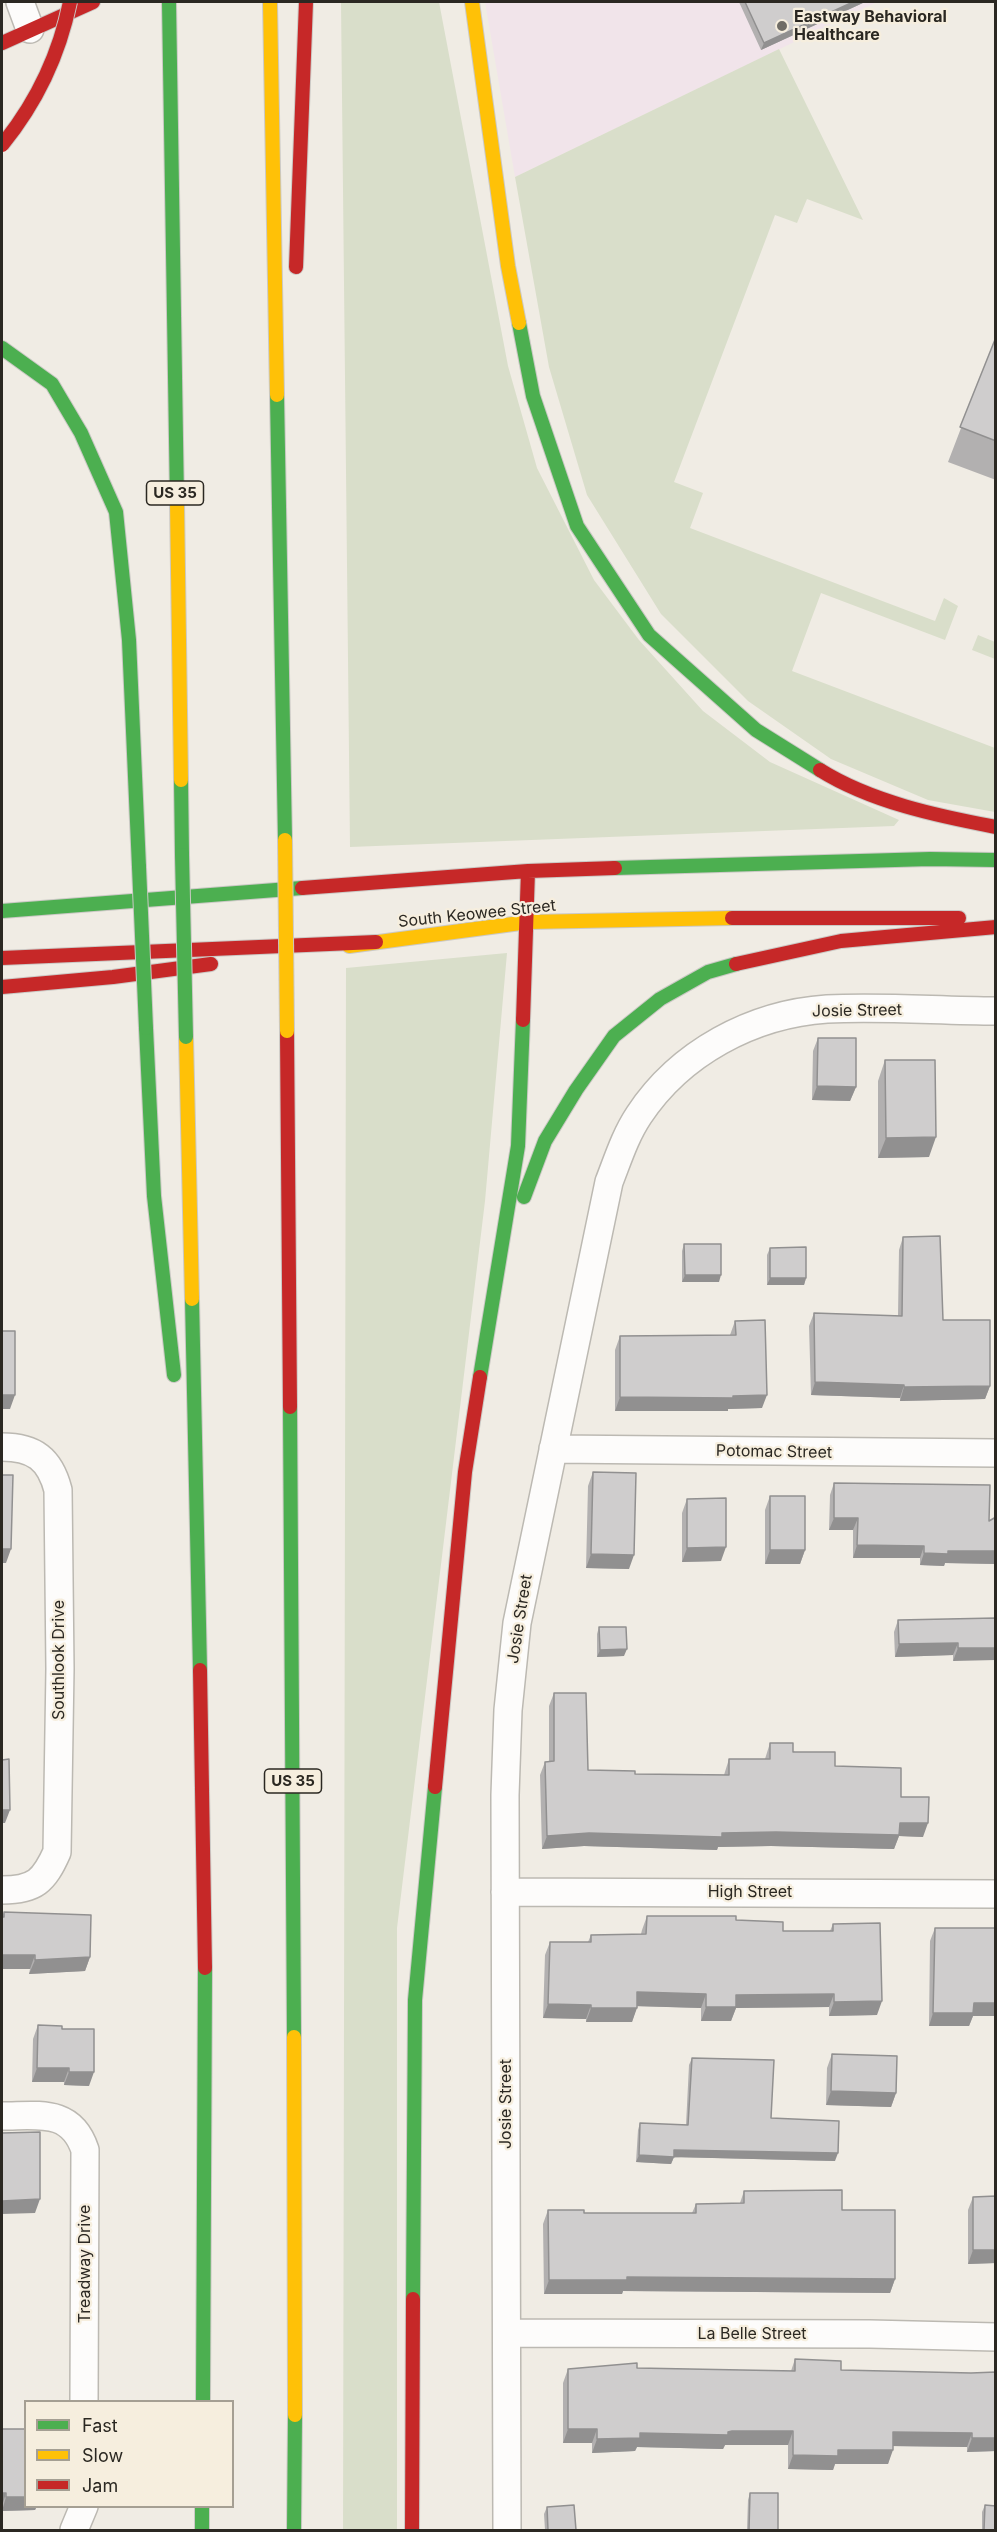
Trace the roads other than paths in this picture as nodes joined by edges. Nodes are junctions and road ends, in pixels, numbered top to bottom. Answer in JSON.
{"nodes":[{"id":1,"x":20,"y":2,"type":"edge"},
{"id":2,"x":70,"y":2,"type":"edge"},
{"id":3,"x":93,"y":2,"type":"edge"},
{"id":4,"x":169,"y":2,"type":"edge"},
{"id":5,"x":270,"y":2,"type":"edge"},
{"id":6,"x":306,"y":2,"type":"edge"},
{"id":7,"x":472,"y":2,"type":"edge"},
{"id":8,"x":30,"y":29,"type":"junction"},
{"id":9,"x":2,"y":43,"type":"edge"},
{"id":10,"x":2,"y":145,"type":"edge"},
{"id":11,"x":296,"y":278,"type":"dead end"},
{"id":12,"x":2,"y":348,"type":"edge"},
{"id":13,"x":291,"y":409,"type":"dead end"},
{"id":14,"x":283,"y":622,"type":"junction"},
{"id":15,"x":996,"y":827,"type":"edge"},
{"id":16,"x":996,"y":860,"type":"edge"},
{"id":17,"x":528,"y":871,"type":"junction"},
{"id":18,"x":2,"y":911,"type":"edge"},
{"id":19,"x":996,"y":918,"type":"edge"},
{"id":20,"x":528,"y":922,"type":"junction"},
{"id":21,"x":996,"y":927,"type":"edge"},
{"id":22,"x":376,"y":942,"type":"junction"},
{"id":23,"x":2,"y":958,"type":"edge"},
{"id":24,"x":2,"y":987,"type":"edge"},
{"id":25,"x":996,"y":1011,"type":"edge"},
{"id":26,"x":499,"y":1263,"type":"junction"},
{"id":27,"x":176,"y":1394,"type":"dead end"},
{"id":28,"x":181,"y":1440,"type":"dead end"},
{"id":29,"x":14,"y":1448,"type":"edge"},
{"id":30,"x":552,"y":1449,"type":"junction"},
{"id":31,"x":996,"y":1453,"type":"edge"},
{"id":32,"x":198,"y":1592,"type":"junction"},
{"id":33,"x":2,"y":1890,"type":"edge"},
{"id":34,"x":505,"y":1892,"type":"junction"},
{"id":35,"x":996,"y":1894,"type":"edge"},
{"id":36,"x":2,"y":2116,"type":"edge"},
{"id":37,"x":508,"y":2333,"type":"junction"},
{"id":38,"x":996,"y":2337,"type":"edge"},
{"id":39,"x":84,"y":2400,"type":"edge"},
{"id":40,"x":203,"y":2400,"type":"edge"},
{"id":41,"x":202,"y":2508,"type":"edge"},
{"id":42,"x":202,"y":2530,"type":"edge"},
{"id":43,"x":294,"y":2530,"type":"edge"},
{"id":44,"x":412,"y":2530,"type":"edge"},
{"id":45,"x":507,"y":2530,"type":"edge"}],
"edges":[{"from":1,"to":8,"type":"street"},
{"from":2,"to":10,"type":"main road","bridge":true},
{"from":3,"to":8,"type":"main road"},
{"from":4,"to":32,"type":"main road","number":"US 35","bridge":true},
{"from":5,"to":14,"type":"main road","number":"US 35"},
{"from":6,"to":11,"type":"main road"},
{"from":7,"to":15,"type":"main road"},
{"from":8,"to":9,"type":"main road"},
{"from":12,"to":27,"type":"main road","bridge":true},
{"from":13,"to":14,"type":"main road"},
{"from":14,"to":43,"type":"main road","number":"US 35","bridge":true},
{"from":16,"to":17,"type":"main road"},
{"from":17,"to":18,"type":"main road"},
{"from":17,"to":20,"type":"main road"},
{"from":19,"to":20,"type":"main road","name":"South Keowee Street"},
{"from":20,"to":22,"type":"main road","name":"South Keowee Street"},
{"from":20,"to":26,"type":"main road"},
{"from":21,"to":26,"type":"main road"},
{"from":22,"to":23,"type":"main road"},
{"from":22,"to":24,"type":"main road","name":"South Keowee Street"},
{"from":25,"to":30,"type":"street","name":"Josie Street"},
{"from":26,"to":44,"type":"main road"},
{"from":28,"to":32,"type":"main road"},
{"from":29,"to":33,"type":"street","name":"Southlook Drive"},
{"from":30,"to":31,"type":"street","name":"Potomac Street"},
{"from":30,"to":34,"type":"street","name":"Josie Street"},
{"from":32,"to":40,"type":"main road","number":"US 35"},
{"from":34,"to":35,"type":"street","name":"High Street"},
{"from":34,"to":37,"type":"street","name":"Josie Street"},
{"from":36,"to":39,"type":"street","name":"Treadway Drive"},
{"from":37,"to":38,"type":"street","name":"La Belle Street"},
{"from":37,"to":45,"type":"street","name":"Josie Street"},
{"from":41,"to":42,"type":"main road"}]}
